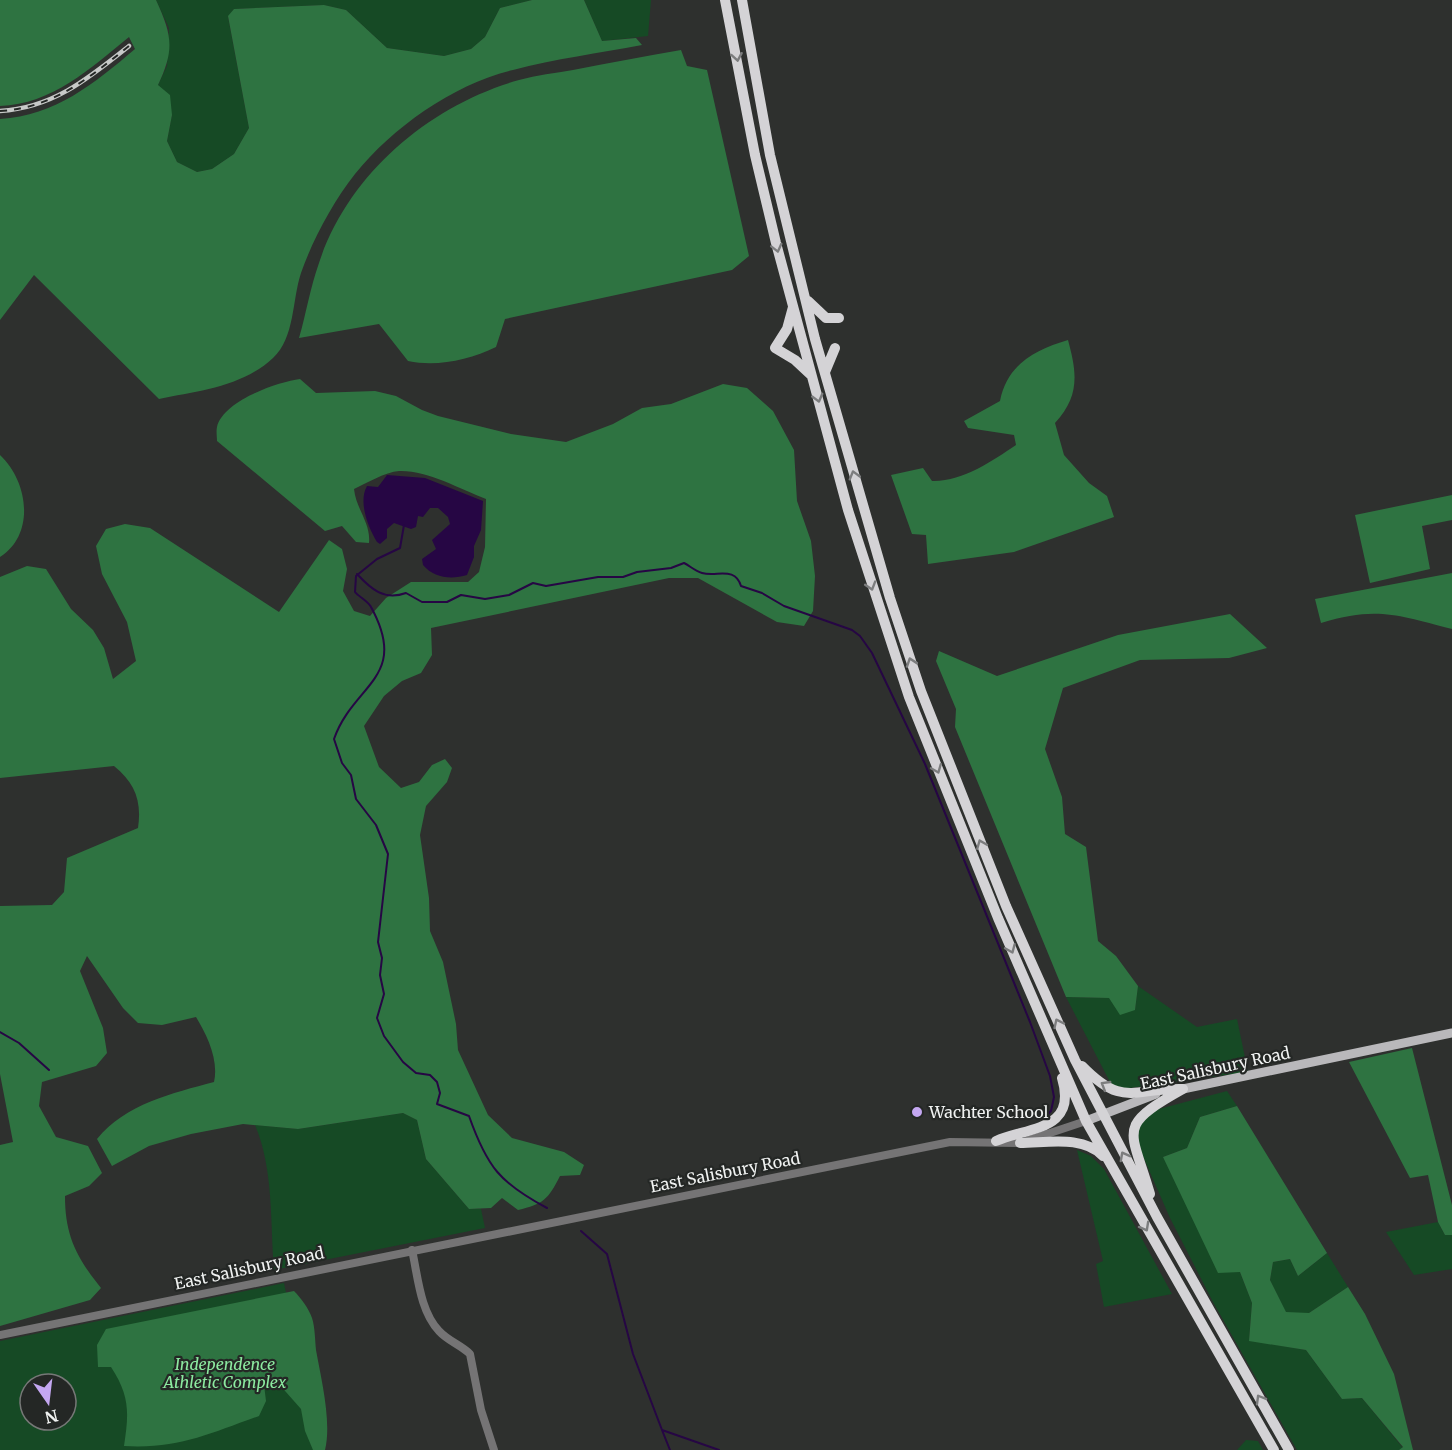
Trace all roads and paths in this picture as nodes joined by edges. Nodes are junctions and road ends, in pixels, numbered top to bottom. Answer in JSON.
{"nodes":[{"id":1,"x":725,"y":0,"type":"edge"},
{"id":2,"x":742,"y":0,"type":"edge"},
{"id":3,"x":803,"y":291,"type":"junction"},
{"id":4,"x":793,"y":306,"type":"junction"},
{"id":5,"x":839,"y":318,"type":"dead end"},
{"id":6,"x":835,"y":348,"type":"dead end"},
{"id":7,"x":825,"y":372,"type":"junction"},
{"id":8,"x":812,"y":377,"type":"junction"},
{"id":9,"x":1452,"y":1033,"type":"edge"},
{"id":10,"x":1048,"y":1035,"type":"junction"},
{"id":11,"x":1075,"y":1060,"type":"junction"},
{"id":12,"x":1183,"y":1089,"type":"junction"},
{"id":13,"x":1101,"y":1113,"type":"junction"},
{"id":14,"x":1086,"y":1120,"type":"junction"},
{"id":15,"x":996,"y":1141,"type":"junction"},
{"id":16,"x":1020,"y":1143,"type":"junction"},
{"id":17,"x":1113,"y":1170,"type":"junction"},
{"id":18,"x":1157,"y":1217,"type":"junction"},
{"id":19,"x":412,"y":1250,"type":"junction"},
{"id":20,"x":0,"y":1335,"type":"edge"},
{"id":21,"x":494,"y":1450,"type":"edge"},
{"id":22,"x":1274,"y":1450,"type":"edge"},
{"id":23,"x":1289,"y":1450,"type":"edge"}],
"edges":[{"from":1,"to":4,"type":"highway","one_way":true},
{"from":2,"to":3,"type":"highway"},
{"from":3,"to":5,"type":"highway"},
{"from":3,"to":7,"type":"highway"},
{"from":4,"to":8,"type":"highway"},
{"from":4,"to":8,"type":"highway"},
{"from":6,"to":7,"type":"highway"},
{"from":11,"to":7,"type":"highway","one_way":true},
{"from":8,"to":10,"type":"highway","one_way":true},
{"from":9,"to":12,"type":"main road","name":"East Salisbury Road"},
{"from":10,"to":14,"type":"highway"},
{"from":10,"to":15,"type":"highway"},
{"from":12,"to":11,"type":"highway","one_way":true},
{"from":11,"to":13,"type":"highway"},
{"from":12,"to":13,"type":"main road","name":"East Salisbury Road"},
{"from":12,"to":18,"type":"highway"},
{"from":13,"to":14,"type":"main road","name":"East Salisbury Road"},
{"from":18,"to":13,"type":"highway","one_way":true},
{"from":14,"to":16,"type":"street","name":"East Salisbury Road"},
{"from":14,"to":17,"type":"highway"},
{"from":15,"to":16,"type":"street","name":"East Salisbury Road"},
{"from":15,"to":19,"type":"street","name":"East Salisbury Road"},
{"from":16,"to":17,"type":"highway"},
{"from":17,"to":22,"type":"highway","one_way":true},
{"from":23,"to":18,"type":"highway","one_way":true},
{"from":19,"to":20,"type":"street","name":"East Salisbury Road"},
{"from":19,"to":21,"type":"street"}]}
